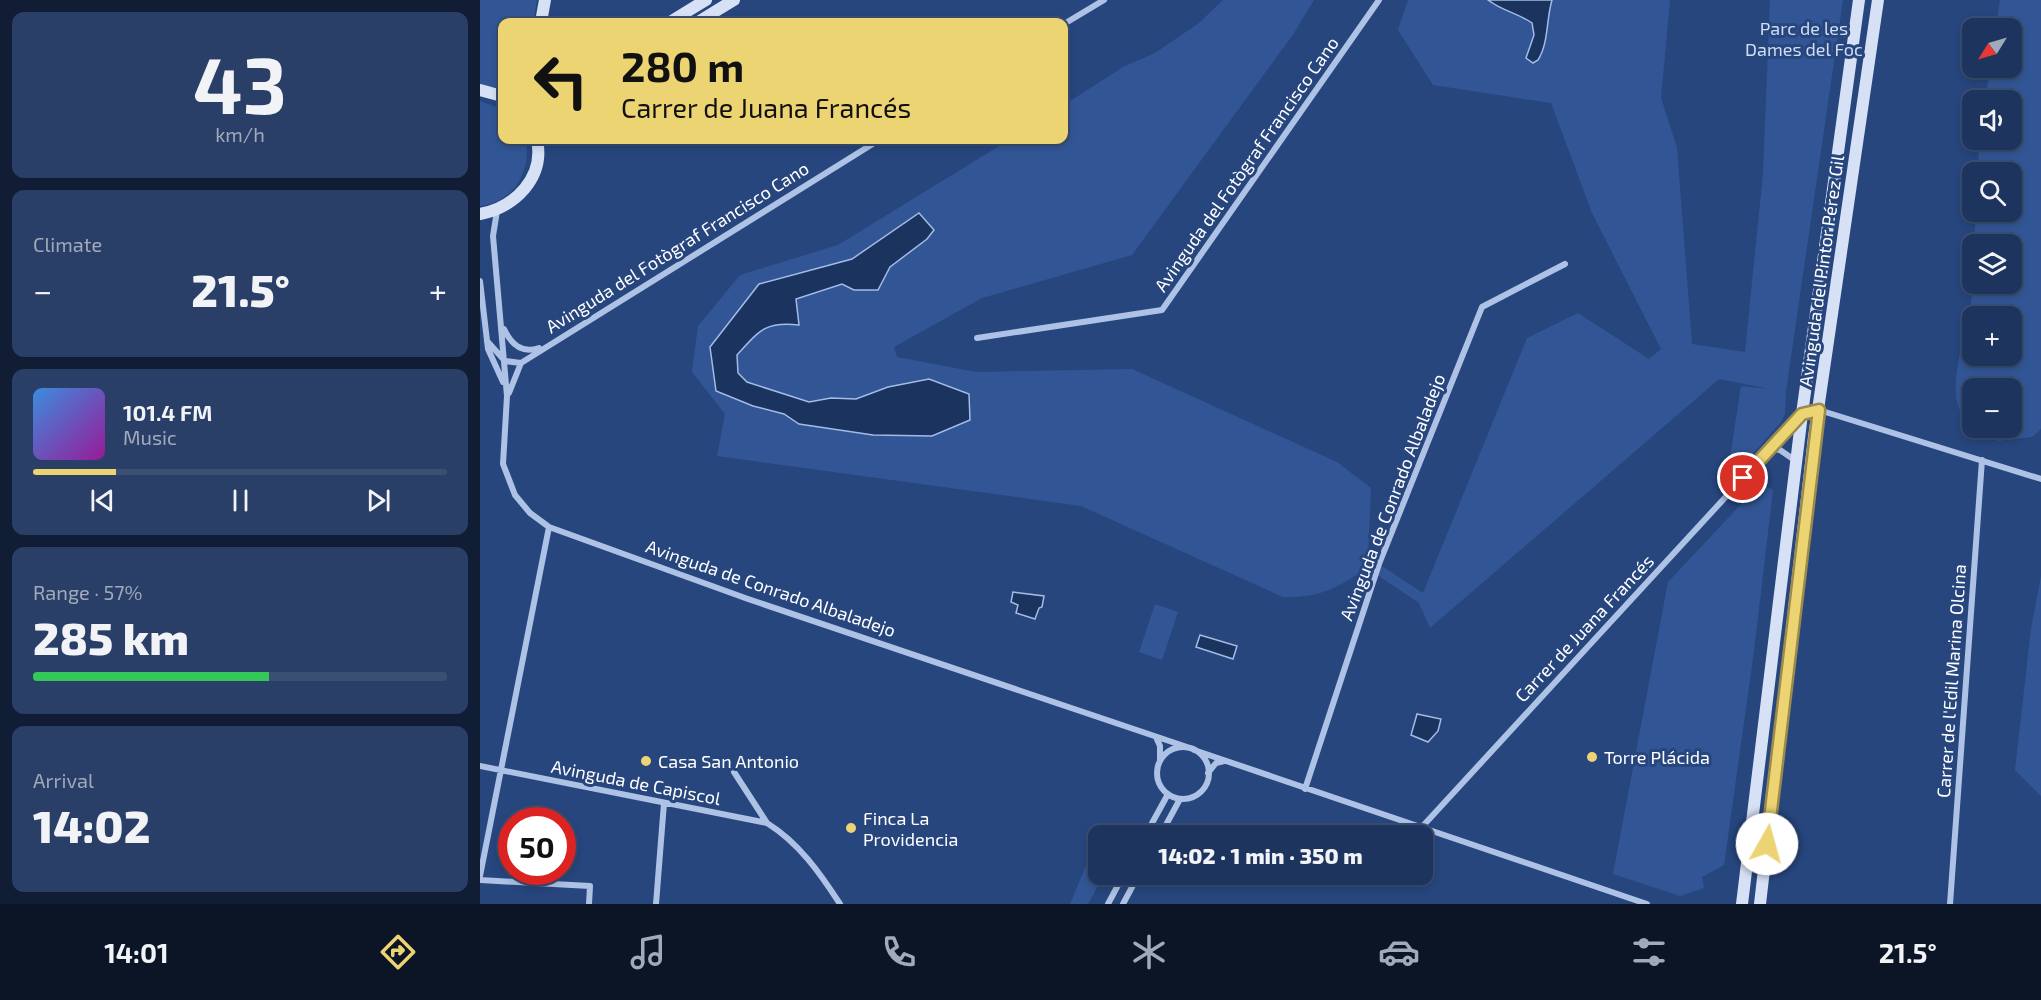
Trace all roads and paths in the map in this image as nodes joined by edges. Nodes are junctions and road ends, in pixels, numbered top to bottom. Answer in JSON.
{"nodes":[{"id":1,"x":545,"y":0,"type":"edge"},
{"id":2,"x":706,"y":0,"type":"edge"},
{"id":3,"x":734,"y":0,"type":"edge"},
{"id":4,"x":1104,"y":0,"type":"edge"},
{"id":5,"x":1379,"y":0,"type":"edge"},
{"id":6,"x":1859,"y":0,"type":"edge"},
{"id":7,"x":1878,"y":0,"type":"edge"},
{"id":8,"x":542,"y":18,"type":"edge"},
{"id":9,"x":677,"y":18,"type":"edge"},
{"id":10,"x":705,"y":18,"type":"edge"},
{"id":11,"x":1068,"y":22,"type":"edge"},
{"id":12,"x":480,"y":90,"type":"edge"},
{"id":13,"x":498,"y":95,"type":"edge"},
{"id":14,"x":537,"y":144,"type":"edge"},
{"id":15,"x":873,"y":144,"type":"edge"},
{"id":16,"x":497,"y":211,"type":"junction"},
{"id":17,"x":480,"y":214,"type":"edge"},
{"id":18,"x":1566,"y":264,"type":"dead end"},
{"id":19,"x":480,"y":281,"type":"edge"},
{"id":20,"x":501,"y":323,"type":"junction"},
{"id":21,"x":977,"y":338,"type":"dead end"},
{"id":22,"x":487,"y":341,"type":"junction"},
{"id":23,"x":546,"y":346,"type":"junction"},
{"id":24,"x":505,"y":361,"type":"junction"},
{"id":25,"x":521,"y":363,"type":"junction"},
{"id":26,"x":507,"y":396,"type":"junction"},
{"id":27,"x":1819,"y":410,"type":"junction"},
{"id":28,"x":1802,"y":414,"type":"junction"},
{"id":29,"x":1770,"y":448,"type":"junction"},
{"id":30,"x":1982,"y":460,"type":"junction"},
{"id":31,"x":1796,"y":461,"type":"junction"},
{"id":32,"x":2041,"y":479,"type":"edge"},
{"id":33,"x":549,"y":527,"type":"junction"},
{"id":34,"x":1156,"y":736,"type":"junction"},
{"id":35,"x":1192,"y":749,"type":"junction"},
{"id":36,"x":1160,"y":760,"type":"junction"},
{"id":37,"x":1224,"y":761,"type":"junction"},
{"id":38,"x":480,"y":766,"type":"edge"},
{"id":39,"x":500,"y":771,"type":"junction"},
{"id":40,"x":734,"y":772,"type":"dead end"},
{"id":41,"x":1208,"y":773,"type":"junction"},
{"id":42,"x":1305,"y":789,"type":"junction"},
{"id":43,"x":1168,"y":794,"type":"junction"},
{"id":44,"x":1180,"y":799,"type":"junction"},
{"id":45,"x":664,"y":803,"type":"junction"},
{"id":46,"x":766,"y":823,"type":"junction"},
{"id":47,"x":1151,"y":825,"type":"edge"},
{"id":48,"x":1166,"y":825,"type":"edge"},
{"id":49,"x":1412,"y":825,"type":"edge"},
{"id":50,"x":1424,"y":825,"type":"edge"},
{"id":51,"x":1433,"y":832,"type":"edge"},
{"id":52,"x":480,"y":878,"type":"edge"},
{"id":53,"x":1118,"y":885,"type":"edge"},
{"id":54,"x":1133,"y":885,"type":"edge"},
{"id":55,"x":590,"y":904,"type":"edge"},
{"id":56,"x":656,"y":904,"type":"edge"},
{"id":57,"x":840,"y":904,"type":"edge"},
{"id":58,"x":1108,"y":904,"type":"edge"},
{"id":59,"x":1123,"y":904,"type":"edge"},
{"id":60,"x":1647,"y":904,"type":"edge"},
{"id":61,"x":1742,"y":904,"type":"edge"},
{"id":62,"x":1760,"y":904,"type":"edge"},
{"id":63,"x":1950,"y":904,"type":"edge"}],
"edges":[{"from":1,"to":8,"type":"main road"},
{"from":2,"to":9,"type":"main road"},
{"from":3,"to":10,"type":"main road"},
{"from":4,"to":11,"type":"street"},
{"from":5,"to":21,"type":"street","name":"Avinguda del Fotògraf Francisco Cano"},
{"from":6,"to":28,"type":"main road","name":"Avinguda del Pintor Pérez Gil"},
{"from":7,"to":27,"type":"main road","name":"Avinguda del Pintor Pérez Gil"},
{"from":12,"to":13,"type":"main road"},
{"from":14,"to":16,"type":"main road"},
{"from":15,"to":23,"type":"street","name":"Avinguda del Fotògraf Francisco Cano"},
{"from":16,"to":17,"type":"main road"},
{"from":16,"to":20,"type":"street"},
{"from":18,"to":42,"type":"street","name":"Avinguda de Conrado Albaladejo"},
{"from":19,"to":22,"type":"street"},
{"from":20,"to":23,"type":"street"},
{"from":20,"to":24,"type":"street"},
{"from":22,"to":24,"type":"street"},
{"from":22,"to":26,"type":"street"},
{"from":23,"to":25,"type":"street","name":"Avinguda del Fotògraf Francisco Cano"},
{"from":24,"to":25,"type":"street"},
{"from":24,"to":26,"type":"street"},
{"from":25,"to":26,"type":"street"},
{"from":26,"to":33,"type":"street"},
{"from":27,"to":28,"type":"street"},
{"from":27,"to":30,"type":"street"},
{"from":27,"to":62,"type":"main road","name":"Avinguda del Pintor Pérez Gil"},
{"from":28,"to":29,"type":"street","name":"Carrer de Juana Francés"},
{"from":28,"to":31,"type":"main road","name":"Avinguda del Pintor Pérez Gil"},
{"from":29,"to":31,"type":"street"},
{"from":29,"to":50,"type":"street","name":"Carrer de Juana Francés"},
{"from":30,"to":32,"type":"street"},
{"from":30,"to":63,"type":"street","name":"Carrer de l'Edil Marina Olcina"},
{"from":31,"to":61,"type":"main road","name":"Avinguda del Pintor Pérez Gil"},
{"from":33,"to":34,"type":"street","name":"Avinguda de Conrado Albaladejo"},
{"from":33,"to":39,"type":"street"},
{"from":34,"to":35,"type":"street","name":"Avinguda de Conrado Albaladejo"},
{"from":34,"to":36,"type":"street"},
{"from":35,"to":36,"type":"street"},
{"from":35,"to":37,"type":"street","name":"Avinguda de Conrado Albaladejo"},
{"from":35,"to":41,"type":"street"},
{"from":36,"to":43,"type":"street"},
{"from":37,"to":41,"type":"street"},
{"from":37,"to":42,"type":"street","name":"Avinguda de Conrado Albaladejo"},
{"from":38,"to":39,"type":"street","name":"Avinguda de Capiscol"},
{"from":39,"to":45,"type":"street","name":"Avinguda de Capiscol"},
{"from":39,"to":52,"type":"street"},
{"from":40,"to":46,"type":"street"},
{"from":41,"to":44,"type":"street"},
{"from":42,"to":49,"type":"street","name":"Avinguda de Conrado Albaladejo"},
{"from":43,"to":44,"type":"street"},
{"from":43,"to":47,"type":"street"},
{"from":44,"to":48,"type":"street"},
{"from":45,"to":46,"type":"street","name":"Avinguda de Capiscol"},
{"from":45,"to":56,"type":"street"},
{"from":46,"to":57,"type":"street","name":"Avinguda de Capiscol"},
{"from":51,"to":60,"type":"street","name":"Avinguda de Conrado Albaladejo"},
{"from":52,"to":55,"type":"street"},
{"from":53,"to":58,"type":"street"},
{"from":54,"to":59,"type":"street"}]}
